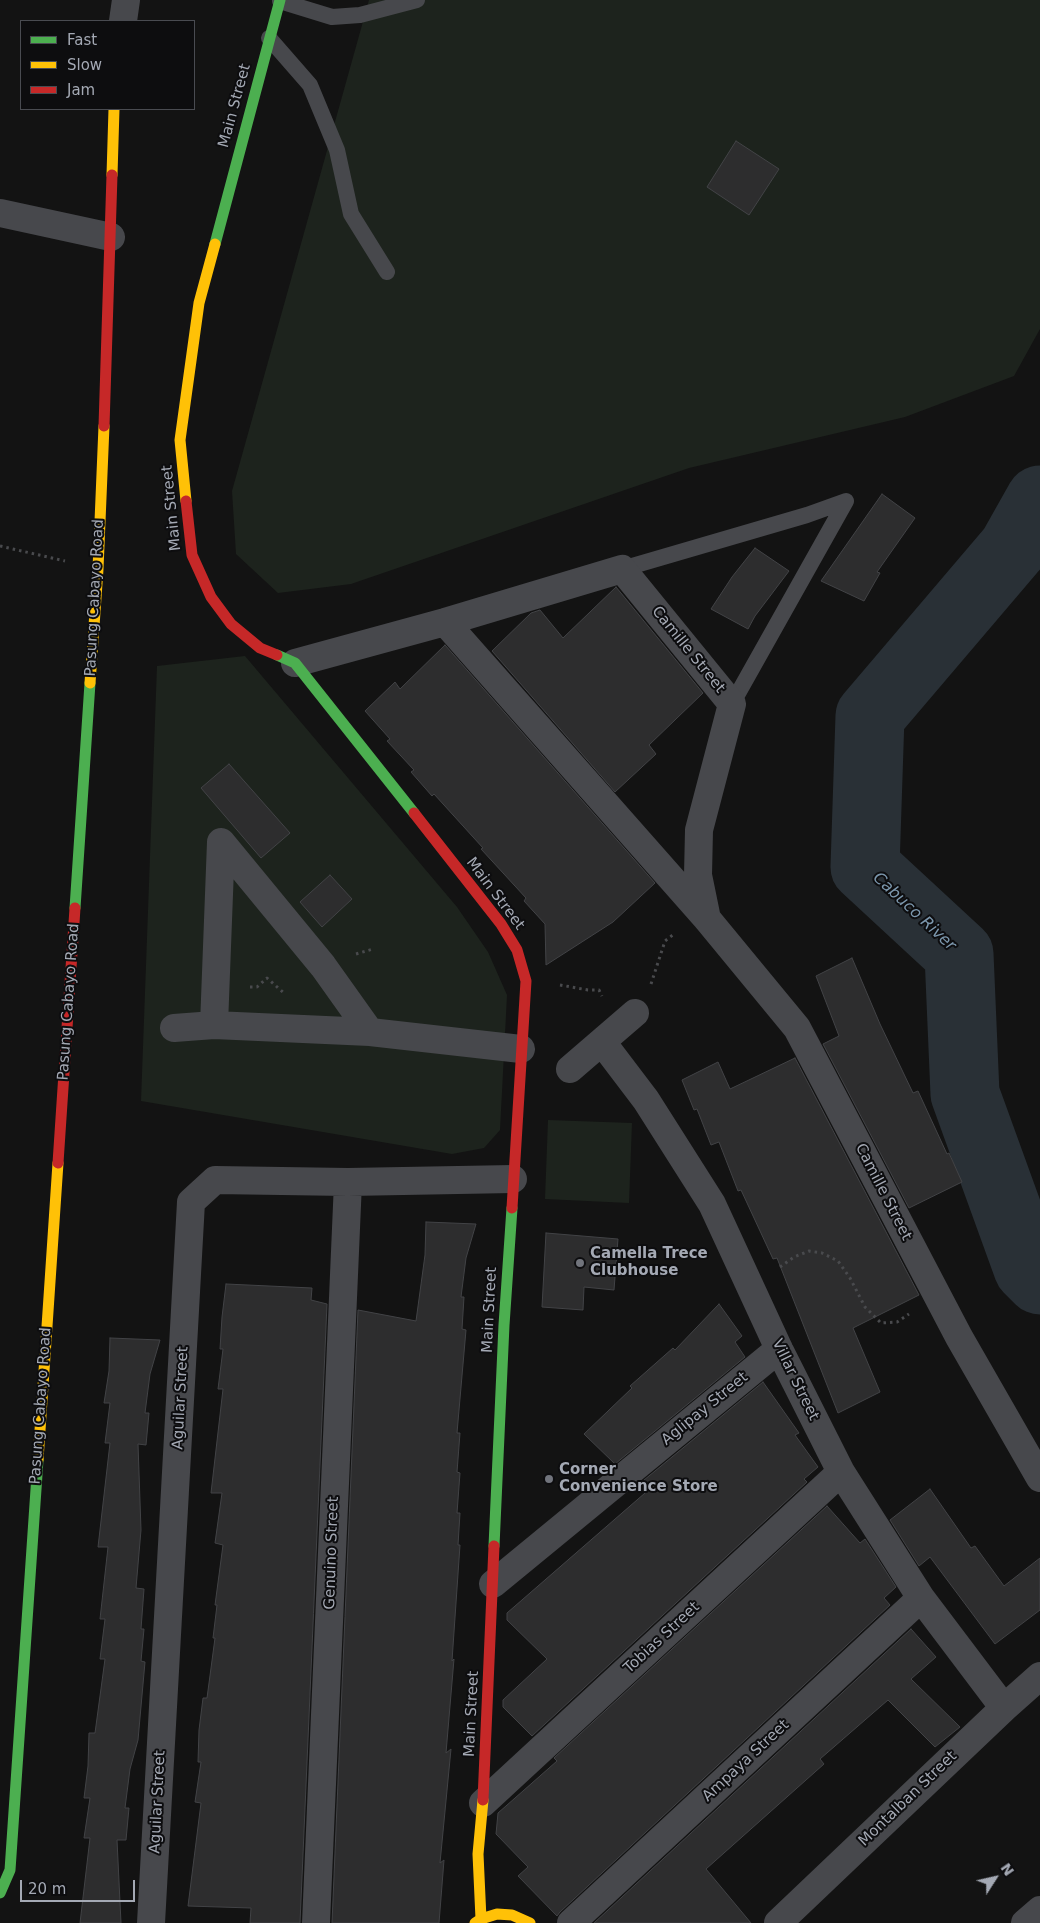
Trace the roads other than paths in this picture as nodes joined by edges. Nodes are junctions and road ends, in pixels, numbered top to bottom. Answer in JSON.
{"nodes":[{"id":1,"x":126,"y":0,"type":"edge"},
{"id":2,"x":280,"y":0,"type":"edge"},
{"id":3,"x":417,"y":0,"type":"edge"},
{"id":4,"x":123,"y":20,"type":"edge"},
{"id":5,"x":269,"y":38,"type":"junction"},
{"id":6,"x":114,"y":110,"type":"edge"},
{"id":7,"x":0,"y":213,"type":"edge"},
{"id":8,"x":112,"y":237,"type":"junction"},
{"id":9,"x":388,"y":272,"type":"dead end"},
{"id":10,"x":622,"y":569,"type":"junction"},
{"id":11,"x":445,"y":622,"type":"junction"},
{"id":12,"x":295,"y":663,"type":"junction"},
{"id":13,"x":732,"y":704,"type":"junction"},
{"id":14,"x":708,"y":920,"type":"junction"},
{"id":15,"x":214,"y":1025,"type":"junction"},
{"id":16,"x":174,"y":1028,"type":"dead end"},
{"id":17,"x":370,"y":1032,"type":"junction"},
{"id":18,"x":521,"y":1049,"type":"junction"},
{"id":19,"x":570,"y":1069,"type":"dead end"},
{"id":20,"x":513,"y":1179,"type":"junction"},
{"id":21,"x":348,"y":1182,"type":"junction"},
{"id":22,"x":779,"y":1349,"type":"junction"},
{"id":23,"x":841,"y":1472,"type":"junction"},
{"id":24,"x":1040,"y":1478,"type":"edge"},
{"id":25,"x":493,"y":1584,"type":"junction"},
{"id":26,"x":921,"y":1598,"type":"junction"},
{"id":27,"x":1040,"y":1676,"type":"edge"},
{"id":28,"x":1004,"y":1708,"type":"junction"},
{"id":29,"x":483,"y":1803,"type":"junction"},
{"id":30,"x":0,"y":1893,"type":"edge"},
{"id":31,"x":478,"y":1921,"type":"edge"},
{"id":32,"x":151,"y":1923,"type":"edge"},
{"id":33,"x":316,"y":1923,"type":"edge"},
{"id":34,"x":530,"y":1923,"type":"edge"},
{"id":35,"x":572,"y":1923,"type":"edge"},
{"id":36,"x":778,"y":1923,"type":"edge"}],
"edges":[{"from":1,"to":4,"type":"street"},
{"from":2,"to":3,"type":"lane"},
{"from":2,"to":5,"type":"street","name":"Main Street"},
{"from":5,"to":9,"type":"lane"},
{"from":5,"to":12,"type":"street","name":"Main Street"},
{"from":6,"to":8,"type":"street","name":"Pasung Cabayo Road"},
{"from":7,"to":8,"type":"street"},
{"from":8,"to":30,"type":"street","name":"Pasung Cabayo Road"},
{"from":10,"to":11,"type":"street"},
{"from":10,"to":13,"type":"street","name":"Camille Street"},
{"from":10,"to":13,"type":"lane"},
{"from":11,"to":12,"type":"street"},
{"from":11,"to":14,"type":"street","name":"Camille Street"},
{"from":12,"to":18,"type":"street","name":"Main Street"},
{"from":13,"to":14,"type":"street","name":"Camille Street"},
{"from":14,"to":24,"type":"street","name":"Camille Street"},
{"from":15,"to":16,"type":"street"},
{"from":15,"to":17,"type":"street"},
{"from":15,"to":17,"type":"street"},
{"from":17,"to":18,"type":"street"},
{"from":18,"to":20,"type":"street","name":"Main Street"},
{"from":19,"to":22,"type":"street","name":"Villar Street"},
{"from":20,"to":21,"type":"street","name":"Aguilar Street"},
{"from":20,"to":25,"type":"street","name":"Main Street"},
{"from":21,"to":32,"type":"street","name":"Aguilar Street"},
{"from":21,"to":33,"type":"street","name":"Genuino Street"},
{"from":22,"to":23,"type":"street","name":"Villar Street"},
{"from":22,"to":25,"type":"street","name":"Aglipay Street"},
{"from":23,"to":26,"type":"street","name":"Villar Street"},
{"from":23,"to":29,"type":"street","name":"Tobias Street"},
{"from":25,"to":29,"type":"street","name":"Main Street"},
{"from":26,"to":28,"type":"street","name":"Villar Street"},
{"from":26,"to":35,"type":"street","name":"Ampaya Street"},
{"from":27,"to":28,"type":"street","name":"Montalban Street"},
{"from":28,"to":36,"type":"street","name":"Montalban Street"},
{"from":29,"to":31,"type":"street","name":"Main Street"},
{"from":31,"to":34,"type":"street","name":"Main Street"}]}
